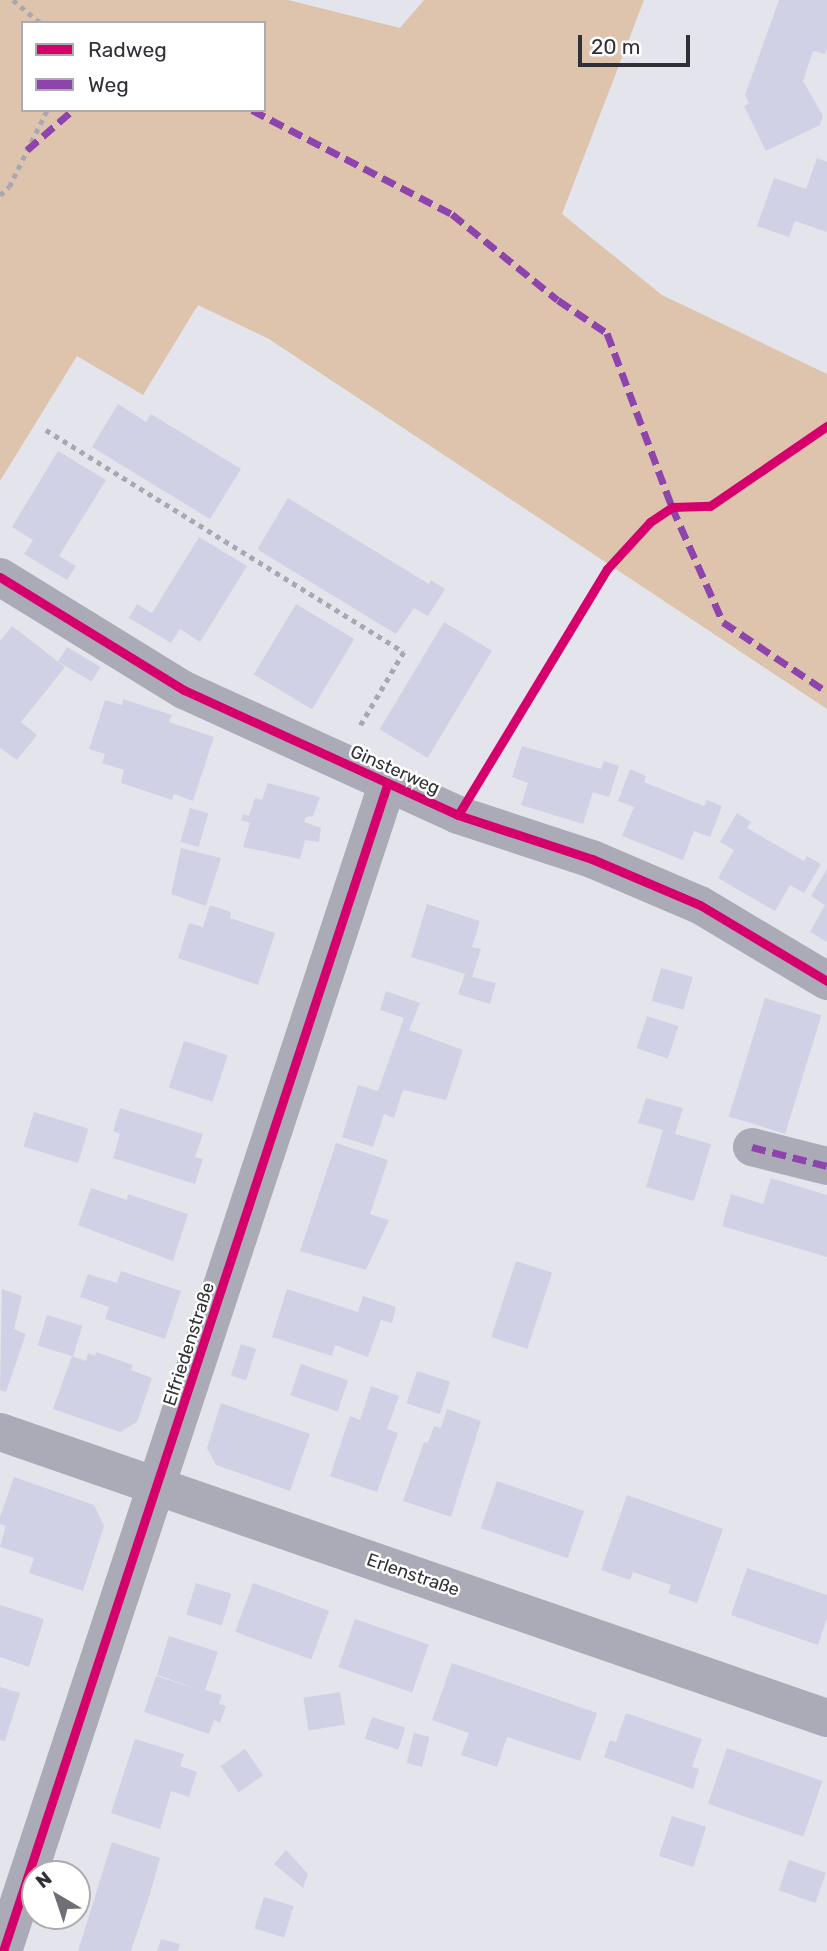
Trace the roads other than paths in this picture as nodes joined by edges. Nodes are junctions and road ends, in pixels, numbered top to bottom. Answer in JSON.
{"nodes":[{"id":1,"x":3,"y":585,"type":"edge"},
{"id":2,"x":387,"y":785,"type":"junction"},
{"id":3,"x":827,"y":981,"type":"edge"},
{"id":4,"x":752,"y":1147,"type":"dead end"},
{"id":5,"x":827,"y":1166,"type":"edge"},
{"id":6,"x":0,"y":1432,"type":"edge"},
{"id":7,"x":159,"y":1487,"type":"junction"},
{"id":8,"x":827,"y":1718,"type":"edge"},
{"id":9,"x":3,"y":1951,"type":"edge"}],
"edges":[{"from":1,"to":2,"type":"street","name":"Ginsterweg"},
{"from":2,"to":3,"type":"street","name":"Ginsterweg"},
{"from":2,"to":7,"type":"street","name":"Elfriedenstraße"},
{"from":4,"to":5,"type":"street"},
{"from":6,"to":7,"type":"street","name":"Erlenstraße"},
{"from":7,"to":8,"type":"street","name":"Erlenstraße"},
{"from":7,"to":9,"type":"street","name":"Elfriedenstraße"}]}
